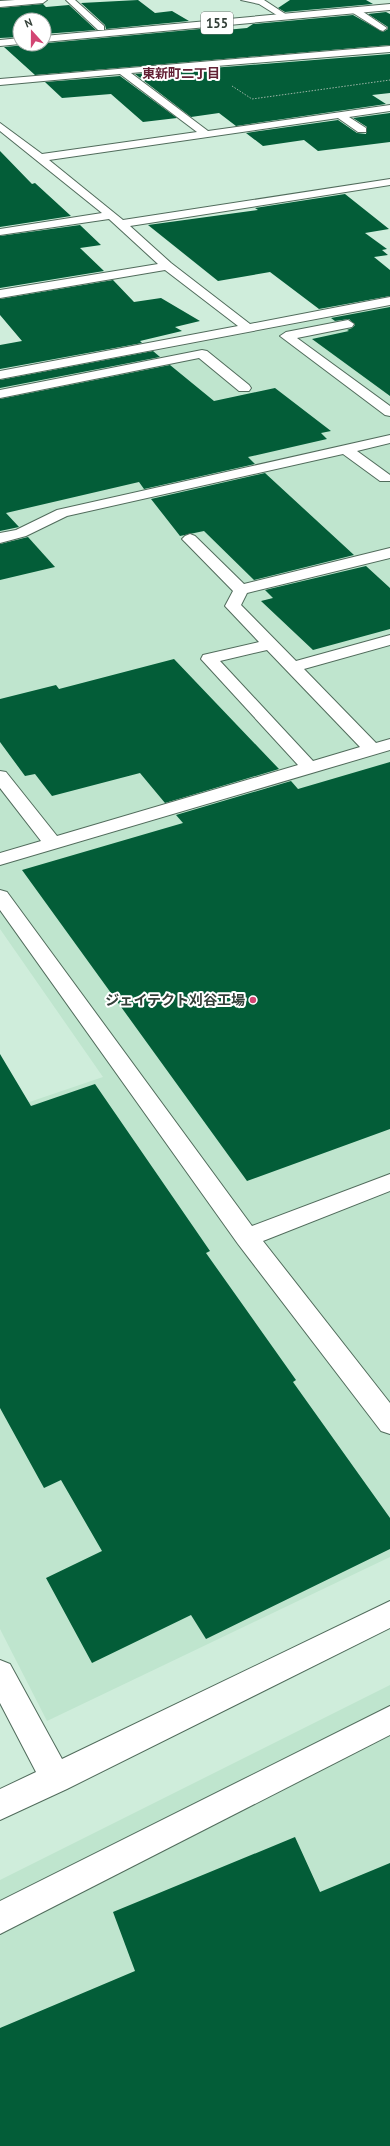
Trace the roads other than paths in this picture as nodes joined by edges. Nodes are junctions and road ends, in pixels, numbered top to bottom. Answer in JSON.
{"nodes":[{"id":1,"x":43,"y":0,"type":"edge"},
{"id":2,"x":70,"y":0,"type":"edge"},
{"id":3,"x":245,"y":0,"type":"edge"},
{"id":4,"x":0,"y":4,"type":"edge"},
{"id":5,"x":390,"y":7,"type":"edge"},
{"id":6,"x":356,"y":10,"type":"junction"},
{"id":7,"x":286,"y":17,"type":"junction"},
{"id":8,"x":101,"y":28,"type":"dead end"},
{"id":9,"x":383,"y":28,"type":"dead end"},
{"id":10,"x":52,"y":38,"type":"edge"},
{"id":11,"x":12,"y":42,"type":"edge"},
{"id":12,"x":0,"y":43,"type":"edge"},
{"id":13,"x":390,"y":49,"type":"edge"},
{"id":14,"x":286,"y":57,"type":"junction"},
{"id":15,"x":224,"y":62,"type":"junction"},
{"id":16,"x":122,"y":72,"type":"junction"},
{"id":17,"x":0,"y":82,"type":"edge"},
{"id":18,"x":390,"y":108,"type":"edge"},
{"id":19,"x":338,"y":115,"type":"junction"},
{"id":20,"x":0,"y":126,"type":"edge"},
{"id":21,"x":362,"y":130,"type":"dead end"},
{"id":22,"x":206,"y":134,"type":"junction"},
{"id":23,"x":39,"y":158,"type":"junction"},
{"id":24,"x":390,"y":182,"type":"edge"},
{"id":25,"x":111,"y":215,"type":"junction"},
{"id":26,"x":121,"y":224,"type":"junction"},
{"id":27,"x":0,"y":232,"type":"edge"},
{"id":28,"x":167,"y":266,"type":"junction"},
{"id":29,"x":0,"y":294,"type":"edge"},
{"id":30,"x":390,"y":301,"type":"edge"},
{"id":31,"x":360,"y":322,"type":"dead end"},
{"id":32,"x":248,"y":328,"type":"junction"},
{"id":33,"x":0,"y":375,"type":"edge"},
{"id":34,"x":244,"y":388,"type":"dead end"},
{"id":35,"x":0,"y":394,"type":"edge"},
{"id":36,"x":390,"y":412,"type":"edge"},
{"id":37,"x":390,"y":439,"type":"edge"},
{"id":38,"x":346,"y":449,"type":"junction"},
{"id":39,"x":385,"y":478,"type":"dead end"},
{"id":40,"x":0,"y":538,"type":"edge"},
{"id":41,"x":190,"y":539,"type":"dead end"},
{"id":42,"x":390,"y":553,"type":"edge"},
{"id":43,"x":241,"y":590,"type":"junction"},
{"id":44,"x":390,"y":640,"type":"edge"},
{"id":45,"x":271,"y":644,"type":"junction"},
{"id":46,"x":294,"y":667,"type":"junction"},
{"id":47,"x":390,"y":744,"type":"edge"},
{"id":48,"x":372,"y":749,"type":"junction"},
{"id":49,"x":309,"y":767,"type":"junction"},
{"id":50,"x":0,"y":776,"type":"edge"},
{"id":51,"x":52,"y":844,"type":"junction"},
{"id":52,"x":0,"y":859,"type":"edge"},
{"id":53,"x":0,"y":896,"type":"edge"},
{"id":54,"x":390,"y":1182,"type":"edge"},
{"id":55,"x":247,"y":1238,"type":"junction"},
{"id":56,"x":390,"y":1423,"type":"edge"},
{"id":57,"x":390,"y":1614,"type":"edge"},
{"id":58,"x":0,"y":1674,"type":"edge"},
{"id":59,"x":390,"y":1720,"type":"edge"},
{"id":60,"x":56,"y":1779,"type":"junction"},
{"id":61,"x":0,"y":1805,"type":"edge"},
{"id":62,"x":0,"y":1918,"type":"edge"}],
"edges":[{"from":1,"to":4,"type":"main road"},
{"from":2,"to":8,"type":"main road"},
{"from":3,"to":7,"type":"main road"},
{"from":5,"to":6,"type":"main road","number":"155"},
{"from":6,"to":7,"type":"main road","number":"155"},
{"from":6,"to":9,"type":"main road"},
{"from":7,"to":10,"type":"main road","number":"155"},
{"from":11,"to":12,"type":"main road"},
{"from":13,"to":14,"type":"main road"},
{"from":14,"to":15,"type":"main road"},
{"from":14,"to":15,"type":"main road"},
{"from":15,"to":16,"type":"main road"},
{"from":16,"to":17,"type":"main road"},
{"from":16,"to":22,"type":"main road"},
{"from":18,"to":19,"type":"main road"},
{"from":19,"to":21,"type":"main road"},
{"from":19,"to":22,"type":"main road"},
{"from":20,"to":23,"type":"main road"},
{"from":22,"to":23,"type":"main road"},
{"from":23,"to":25,"type":"main road"},
{"from":24,"to":26,"type":"main road"},
{"from":25,"to":26,"type":"main road"},
{"from":25,"to":27,"type":"main road"},
{"from":26,"to":28,"type":"main road"},
{"from":28,"to":29,"type":"main road"},
{"from":28,"to":32,"type":"main road"},
{"from":30,"to":32,"type":"main road"},
{"from":31,"to":36,"type":"main road"},
{"from":32,"to":33,"type":"main road"},
{"from":34,"to":35,"type":"main road"},
{"from":37,"to":38,"type":"main road"},
{"from":38,"to":39,"type":"main road"},
{"from":38,"to":40,"type":"main road"},
{"from":41,"to":43,"type":"main road"},
{"from":42,"to":43,"type":"main road"},
{"from":43,"to":45,"type":"main road"},
{"from":44,"to":46,"type":"main road"},
{"from":45,"to":46,"type":"main road"},
{"from":45,"to":49,"type":"main road"},
{"from":46,"to":48,"type":"main road"},
{"from":47,"to":48,"type":"main road"},
{"from":48,"to":49,"type":"main road"},
{"from":49,"to":51,"type":"main road"},
{"from":50,"to":51,"type":"main road"},
{"from":51,"to":52,"type":"main road"},
{"from":53,"to":55,"type":"main road"},
{"from":54,"to":55,"type":"main road"},
{"from":55,"to":56,"type":"main road"},
{"from":57,"to":60,"type":"main road"},
{"from":58,"to":60,"type":"main road"},
{"from":59,"to":62,"type":"main road"},
{"from":60,"to":61,"type":"main road"}]}
